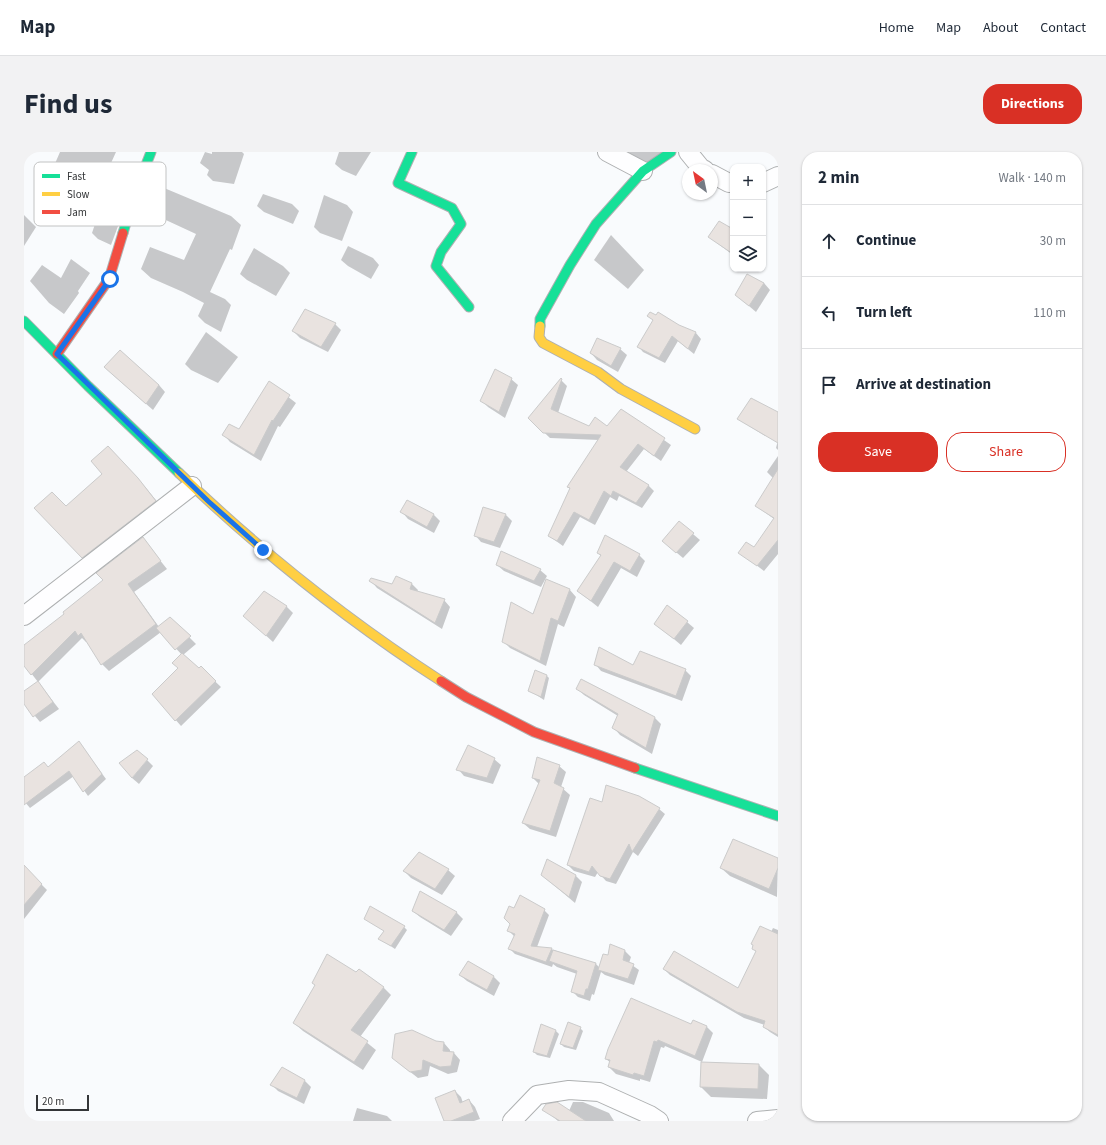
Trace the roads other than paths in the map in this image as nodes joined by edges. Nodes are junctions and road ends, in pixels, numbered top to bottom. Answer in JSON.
{"nodes":[{"id":1,"x":151,"y":152,"type":"edge"},
{"id":2,"x":412,"y":152,"type":"edge"},
{"id":3,"x":607,"y":152,"type":"edge"},
{"id":4,"x":671,"y":152,"type":"edge"},
{"id":5,"x":688,"y":152,"type":"edge"},
{"id":6,"x":147,"y":162,"type":"edge"},
{"id":7,"x":698,"y":164,"type":"edge"},
{"id":8,"x":643,"y":172,"type":"junction"},
{"id":9,"x":778,"y":176,"type":"edge"},
{"id":10,"x":718,"y":177,"type":"edge"},
{"id":11,"x":766,"y":182,"type":"edge"},
{"id":12,"x":730,"y":183,"type":"edge"},
{"id":13,"x":125,"y":226,"type":"edge"},
{"id":14,"x":469,"y":307,"type":"dead end"},
{"id":15,"x":24,"y":321,"type":"edge"},
{"id":16,"x":57,"y":354,"type":"junction"},
{"id":17,"x":695,"y":429,"type":"dead end"},
{"id":18,"x":192,"y":486,"type":"junction"},
{"id":19,"x":24,"y":616,"type":"edge"},
{"id":20,"x":778,"y":816,"type":"edge"},
{"id":21,"x":778,"y":1119,"type":"edge"},
{"id":22,"x":512,"y":1121,"type":"edge"},
{"id":23,"x":659,"y":1121,"type":"edge"},
{"id":24,"x":757,"y":1121,"type":"edge"}],
"edges":[{"from":1,"to":6,"type":"street"},
{"from":2,"to":14,"type":"street"},
{"from":3,"to":8,"type":"street"},
{"from":4,"to":8,"type":"street"},
{"from":5,"to":7,"type":"street"},
{"from":8,"to":17,"type":"street"},
{"from":9,"to":11,"type":"street"},
{"from":10,"to":12,"type":"street"},
{"from":13,"to":16,"type":"street"},
{"from":15,"to":16,"type":"street"},
{"from":16,"to":18,"type":"street"},
{"from":18,"to":19,"type":"street"},
{"from":18,"to":20,"type":"street"},
{"from":21,"to":24,"type":"street"},
{"from":22,"to":23,"type":"street"}]}
